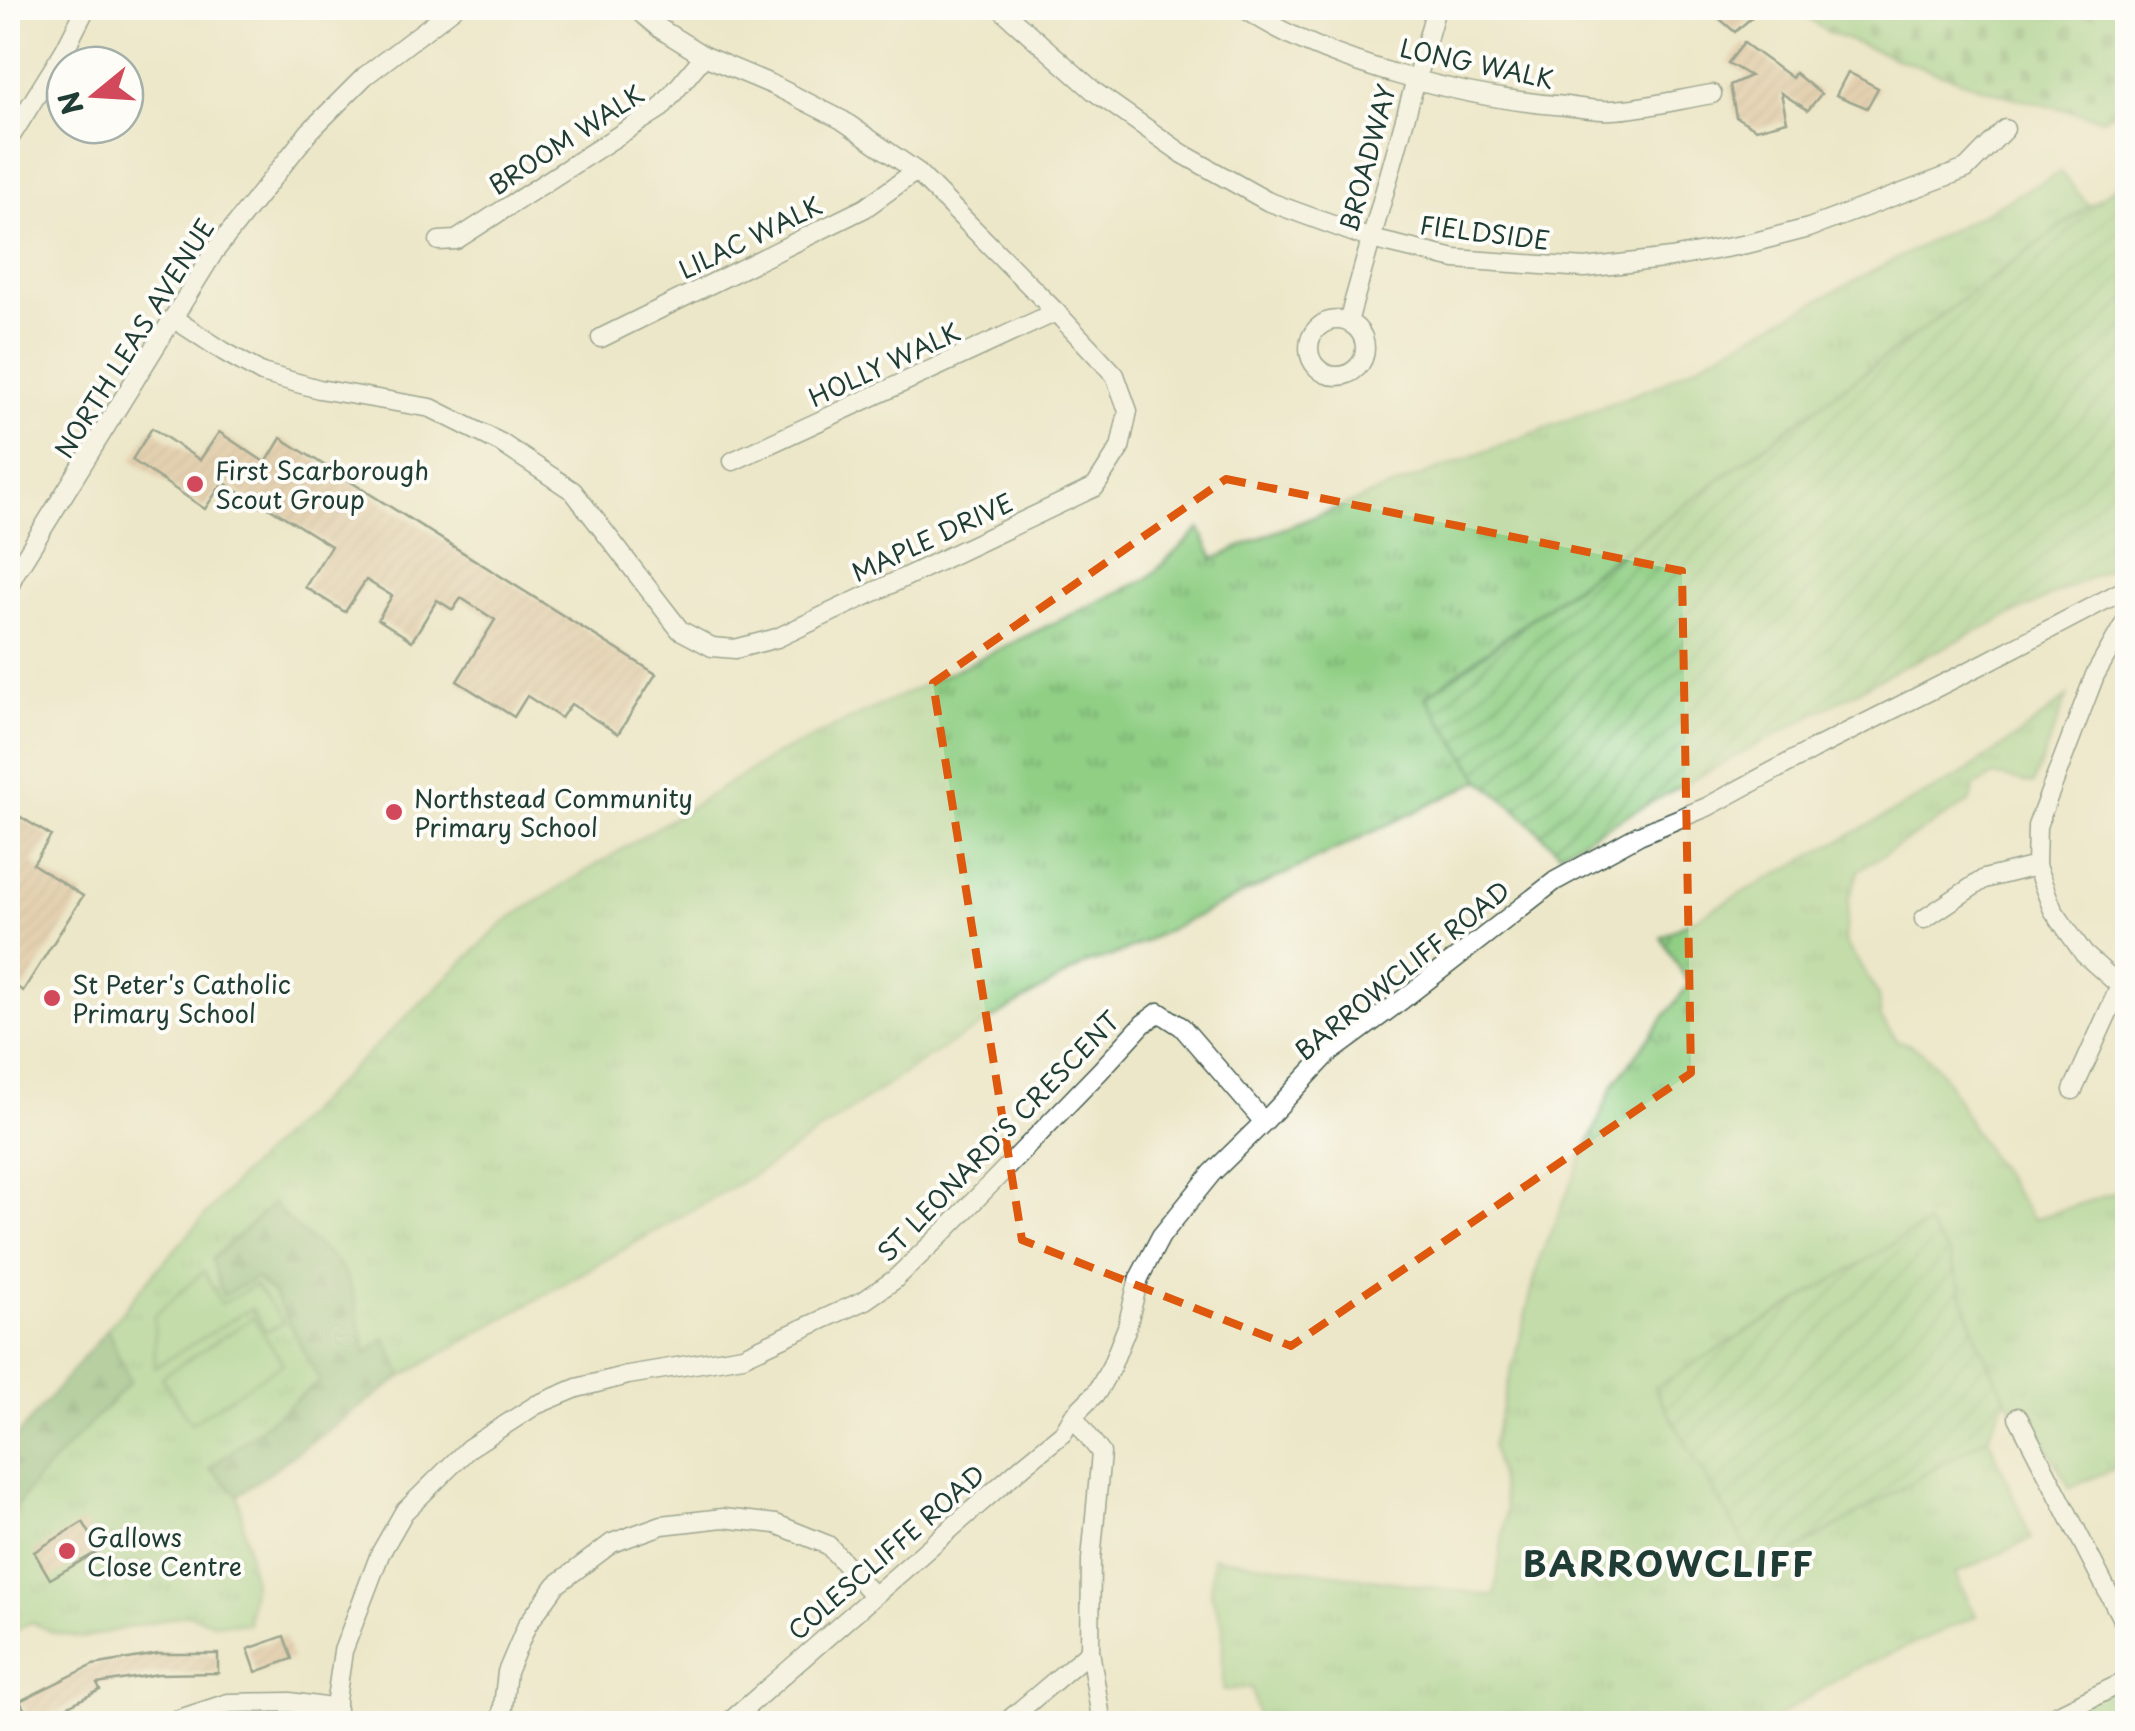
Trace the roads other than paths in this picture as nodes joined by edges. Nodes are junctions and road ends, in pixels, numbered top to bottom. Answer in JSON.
{"nodes":[{"id":1,"x":86,"y":8,"type":"edge"},
{"id":2,"x":454,"y":8,"type":"edge"},
{"id":3,"x":634,"y":8,"type":"edge"},
{"id":4,"x":1000,"y":8,"type":"edge"},
{"id":5,"x":1244,"y":8,"type":"edge"},
{"id":6,"x":1436,"y":8,"type":"edge"},
{"id":7,"x":704,"y":56,"type":"junction"},
{"id":8,"x":1415,"y":79,"type":"junction"},
{"id":9,"x":1712,"y":94,"type":"dead end"},
{"id":10,"x":2005,"y":129,"type":"dead end"},
{"id":11,"x":8,"y":141,"type":"edge"},
{"id":12,"x":916,"y":171,"type":"junction"},
{"id":13,"x":1371,"y":239,"type":"junction"},
{"id":14,"x":439,"y":241,"type":"dead end"},
{"id":15,"x":1056,"y":312,"type":"junction"},
{"id":16,"x":173,"y":318,"type":"junction"},
{"id":17,"x":1348,"y":322,"type":"dead end"},
{"id":18,"x":601,"y":338,"type":"dead end"},
{"id":19,"x":733,"y":461,"type":"dead end"},
{"id":20,"x":2128,"y":588,"type":"edge"},
{"id":21,"x":8,"y":590,"type":"edge"},
{"id":22,"x":2128,"y":618,"type":"edge"},
{"id":23,"x":2036,"y":866,"type":"junction"},
{"id":24,"x":1924,"y":918,"type":"dead end"},
{"id":25,"x":2124,"y":988,"type":"edge"},
{"id":26,"x":2073,"y":1090,"type":"dead end"},
{"id":27,"x":1264,"y":1122,"type":"junction"},
{"id":28,"x":1073,"y":1416,"type":"junction"},
{"id":29,"x":2018,"y":1417,"type":"dead end"},
{"id":30,"x":873,"y":1595,"type":"junction"},
{"id":31,"x":2128,"y":1630,"type":"edge"},
{"id":32,"x":1090,"y":1651,"type":"junction"},
{"id":33,"x":2128,"y":1680,"type":"edge"},
{"id":34,"x":337,"y":1716,"type":"edge"},
{"id":35,"x":164,"y":1724,"type":"edge"},
{"id":36,"x":501,"y":1724,"type":"edge"},
{"id":37,"x":727,"y":1724,"type":"edge"},
{"id":38,"x":1004,"y":1724,"type":"edge"},
{"id":39,"x":1102,"y":1724,"type":"edge"},
{"id":40,"x":2038,"y":1724,"type":"edge"}],
"edges":[{"from":1,"to":11,"type":"street"},
{"from":2,"to":16,"type":"street","name":"NORTH LEAS AVENUE"},
{"from":3,"to":7,"type":"street","name":"MAPLE DRIVE"},
{"from":4,"to":13,"type":"street","name":"FIELDSIDE"},
{"from":5,"to":8,"type":"street","name":"LONG WALK"},
{"from":6,"to":8,"type":"street","name":"BROADWAY"},
{"from":7,"to":12,"type":"street","name":"MAPLE DRIVE"},
{"from":7,"to":14,"type":"street","name":"BROOM WALK"},
{"from":8,"to":9,"type":"street","name":"LONG WALK"},
{"from":8,"to":13,"type":"street","name":"BROADWAY"},
{"from":10,"to":13,"type":"street","name":"FIELDSIDE"},
{"from":12,"to":15,"type":"street","name":"MAPLE DRIVE"},
{"from":12,"to":18,"type":"street","name":"LILAC WALK"},
{"from":13,"to":17,"type":"street","name":"BROADWAY"},
{"from":15,"to":16,"type":"street","name":"MAPLE DRIVE"},
{"from":15,"to":19,"type":"street","name":"HOLLY WALK"},
{"from":16,"to":21,"type":"street","name":"NORTH LEAS AVENUE"},
{"from":20,"to":27,"type":"street","name":"BARROWCLIFF ROAD"},
{"from":22,"to":23,"type":"street"},
{"from":23,"to":24,"type":"street"},
{"from":23,"to":25,"type":"street"},
{"from":25,"to":26,"type":"street"},
{"from":27,"to":28,"type":"street","name":"BARROWCLIFF ROAD"},
{"from":27,"to":34,"type":"street","name":"ST LEONARD'S CRESCENT"},
{"from":28,"to":30,"type":"street","name":"COLESCLIFFE ROAD"},
{"from":28,"to":32,"type":"street"},
{"from":29,"to":31,"type":"street"},
{"from":30,"to":36,"type":"street"},
{"from":30,"to":37,"type":"street","name":"COLESCLIFFE ROAD"},
{"from":32,"to":38,"type":"street"},
{"from":32,"to":39,"type":"street"},
{"from":33,"to":40,"type":"street"},
{"from":34,"to":35,"type":"street"}]}
